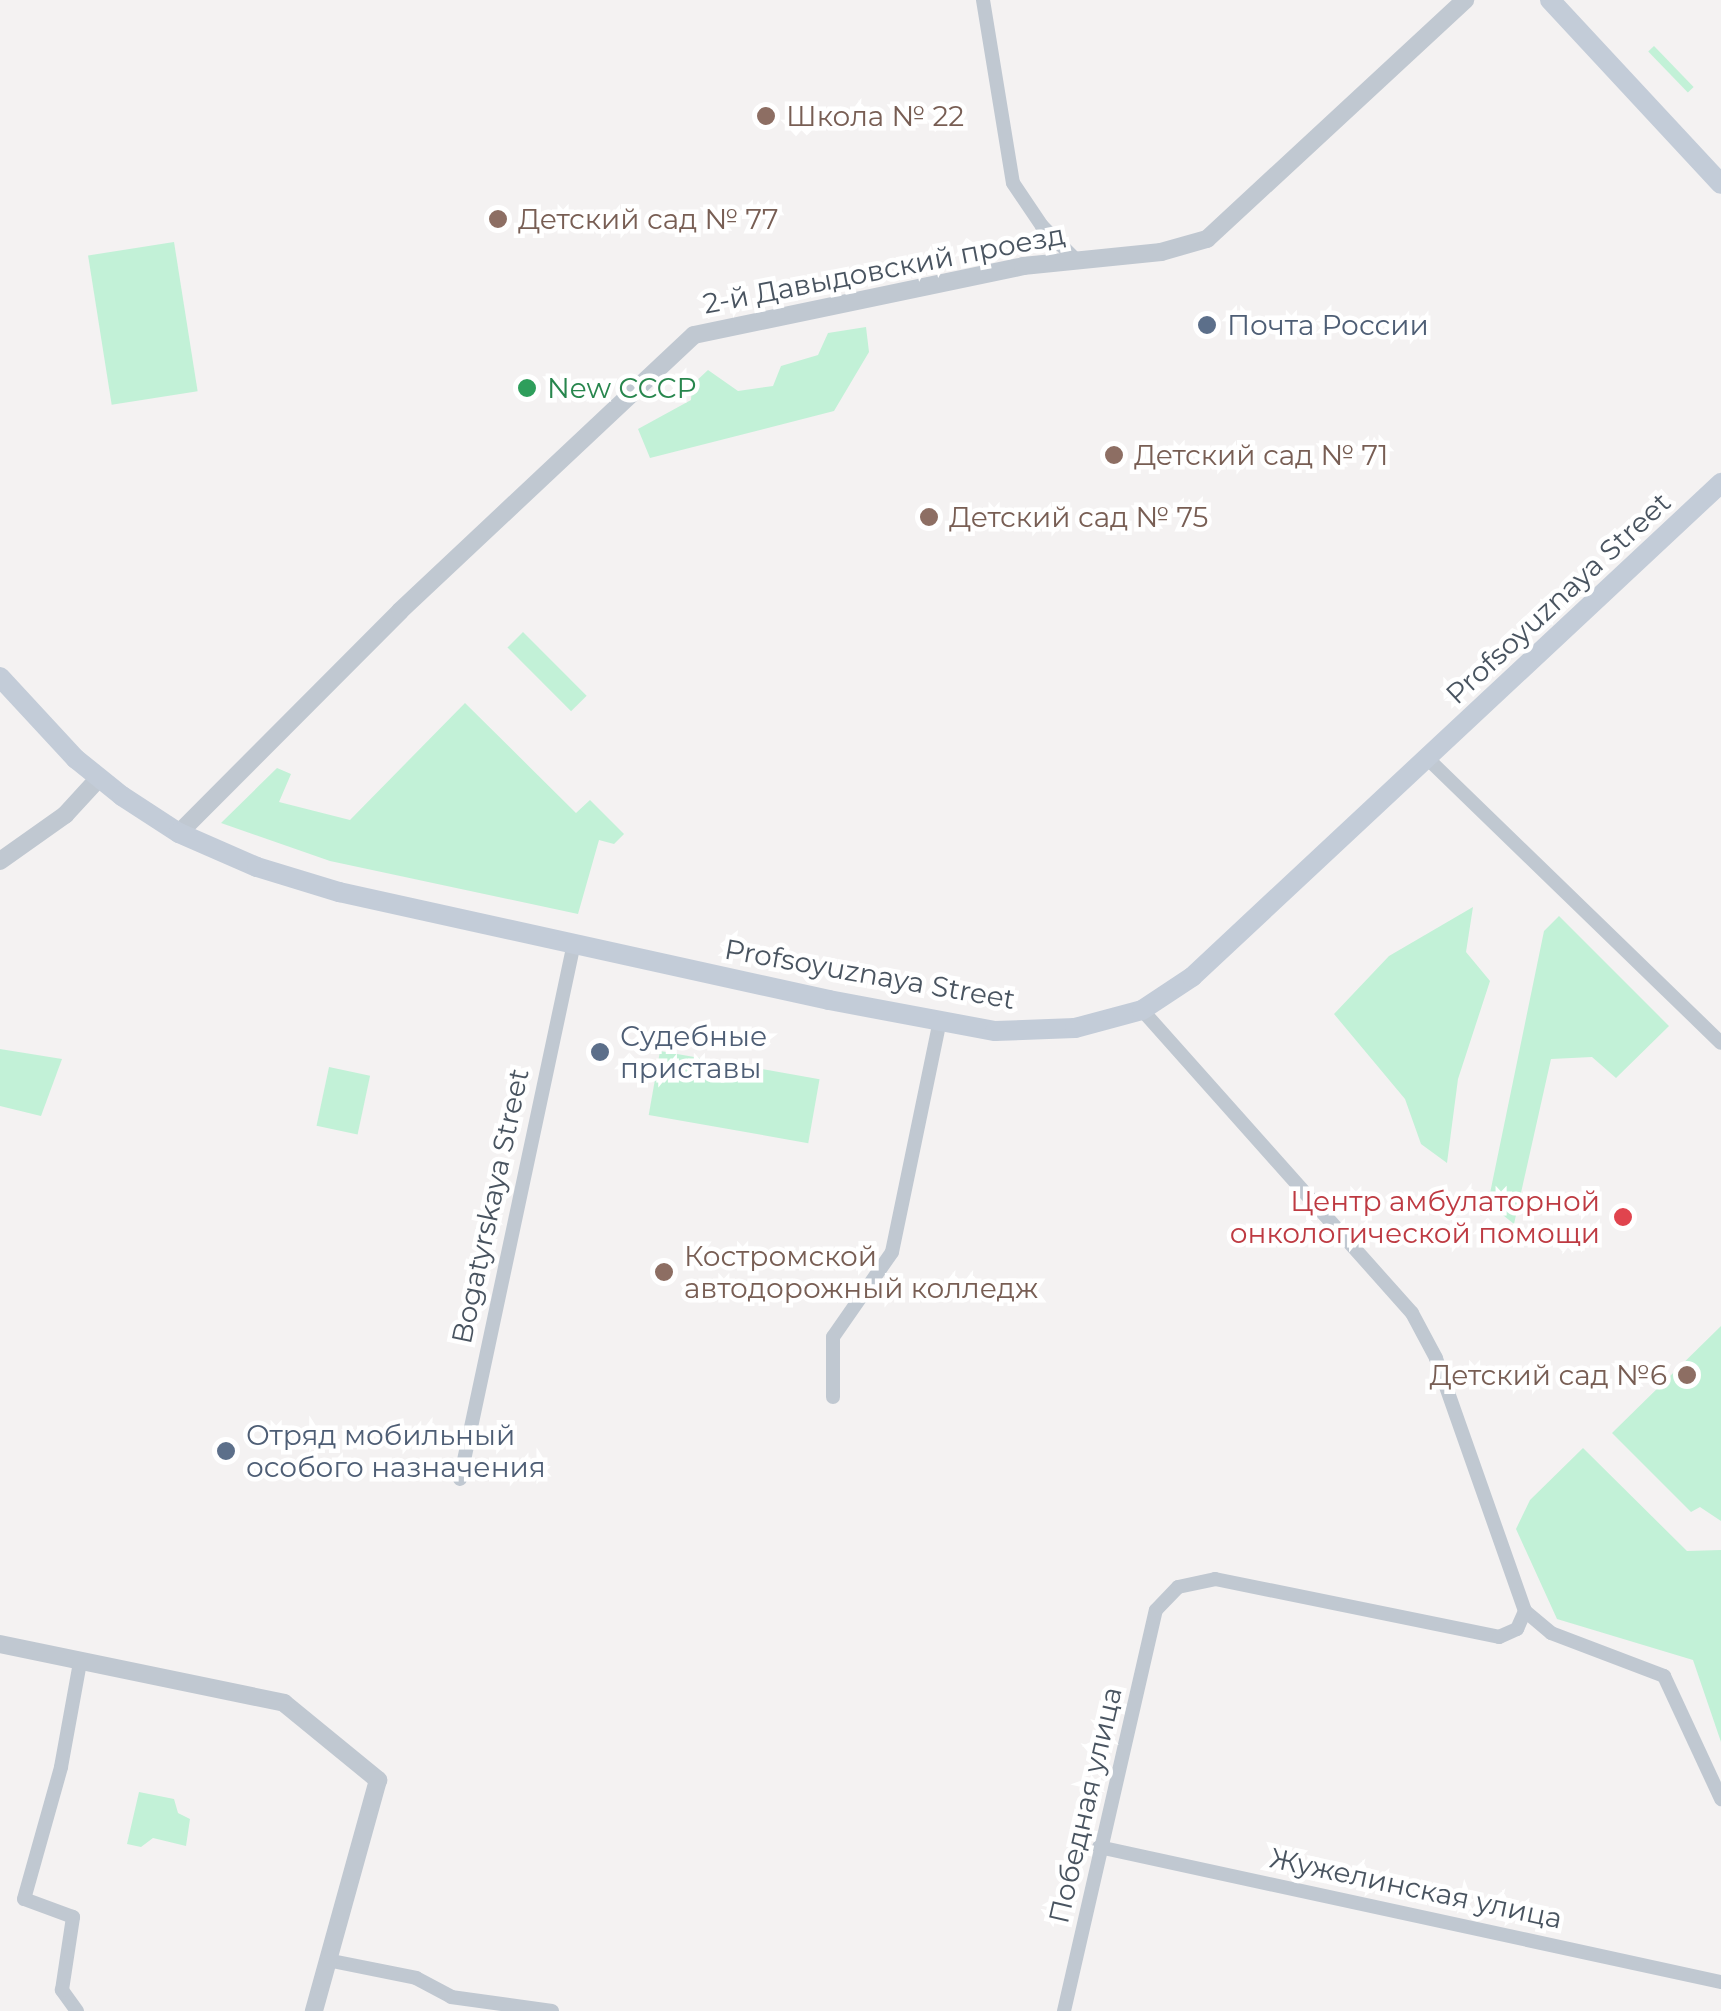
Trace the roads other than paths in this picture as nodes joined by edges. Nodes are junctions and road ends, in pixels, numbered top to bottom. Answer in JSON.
{"nodes":[{"id":1,"x":983,"y":0,"type":"edge"},
{"id":2,"x":1465,"y":0,"type":"edge"},
{"id":3,"x":1550,"y":0,"type":"edge"},
{"id":4,"x":1721,"y":184,"type":"edge"},
{"id":5,"x":1075,"y":258,"type":"junction"},
{"id":6,"x":1721,"y":483,"type":"edge"},
{"id":7,"x":0,"y":676,"type":"edge"},
{"id":8,"x":1427,"y":758,"type":"junction"},
{"id":9,"x":98,"y":778,"type":"junction"},
{"id":10,"x":180,"y":833,"type":"junction"},
{"id":11,"x":0,"y":861,"type":"edge"},
{"id":12,"x":574,"y":943,"type":"junction"},
{"id":13,"x":1142,"y":1010,"type":"junction"},
{"id":14,"x":940,"y":1021,"type":"junction"},
{"id":15,"x":1721,"y":1043,"type":"edge"},
{"id":16,"x":833,"y":1397,"type":"dead end"},
{"id":17,"x":460,"y":1479,"type":"dead end"},
{"id":18,"x":1525,"y":1611,"type":"junction"},
{"id":19,"x":0,"y":1644,"type":"edge"},
{"id":20,"x":80,"y":1662,"type":"junction"},
{"id":21,"x":1721,"y":1799,"type":"edge"},
{"id":22,"x":1098,"y":1847,"type":"junction"},
{"id":23,"x":327,"y":1960,"type":"junction"},
{"id":24,"x":1721,"y":1982,"type":"edge"},
{"id":25,"x":77,"y":2011,"type":"edge"},
{"id":26,"x":314,"y":2011,"type":"edge"},
{"id":27,"x":552,"y":2011,"type":"edge"},
{"id":28,"x":1064,"y":2011,"type":"edge"}],
"edges":[{"from":1,"to":5,"type":"street"},
{"from":2,"to":5,"type":"street","name":"2-й Давыдовский проезд"},
{"from":3,"to":4,"type":"main road"},
{"from":5,"to":10,"type":"street","name":"2-й Давыдовский проезд"},
{"from":6,"to":8,"type":"main road","name":"Profsoyuznaya Street"},
{"from":7,"to":9,"type":"main road","name":"Profsoyuznaya Street"},
{"from":8,"to":13,"type":"main road","name":"Profsoyuznaya Street"},
{"from":8,"to":15,"type":"street"},
{"from":9,"to":10,"type":"main road","name":"Profsoyuznaya Street"},
{"from":9,"to":11,"type":"street"},
{"from":10,"to":12,"type":"main road","name":"Profsoyuznaya Street"},
{"from":12,"to":14,"type":"main road","name":"Profsoyuznaya Street"},
{"from":12,"to":17,"type":"street","name":"Bogatyrskaya Street"},
{"from":13,"to":14,"type":"main road","name":"Profsoyuznaya Street"},
{"from":13,"to":18,"type":"street"},
{"from":14,"to":16,"type":"street"},
{"from":18,"to":21,"type":"street"},
{"from":18,"to":22,"type":"street","name":"Победная улица"},
{"from":19,"to":20,"type":"street"},
{"from":20,"to":23,"type":"street"},
{"from":20,"to":25,"type":"street"},
{"from":22,"to":24,"type":"street","name":"Жужелинская улица"},
{"from":22,"to":28,"type":"street","name":"Победная улица"},
{"from":23,"to":26,"type":"street"},
{"from":23,"to":27,"type":"street"}]}
